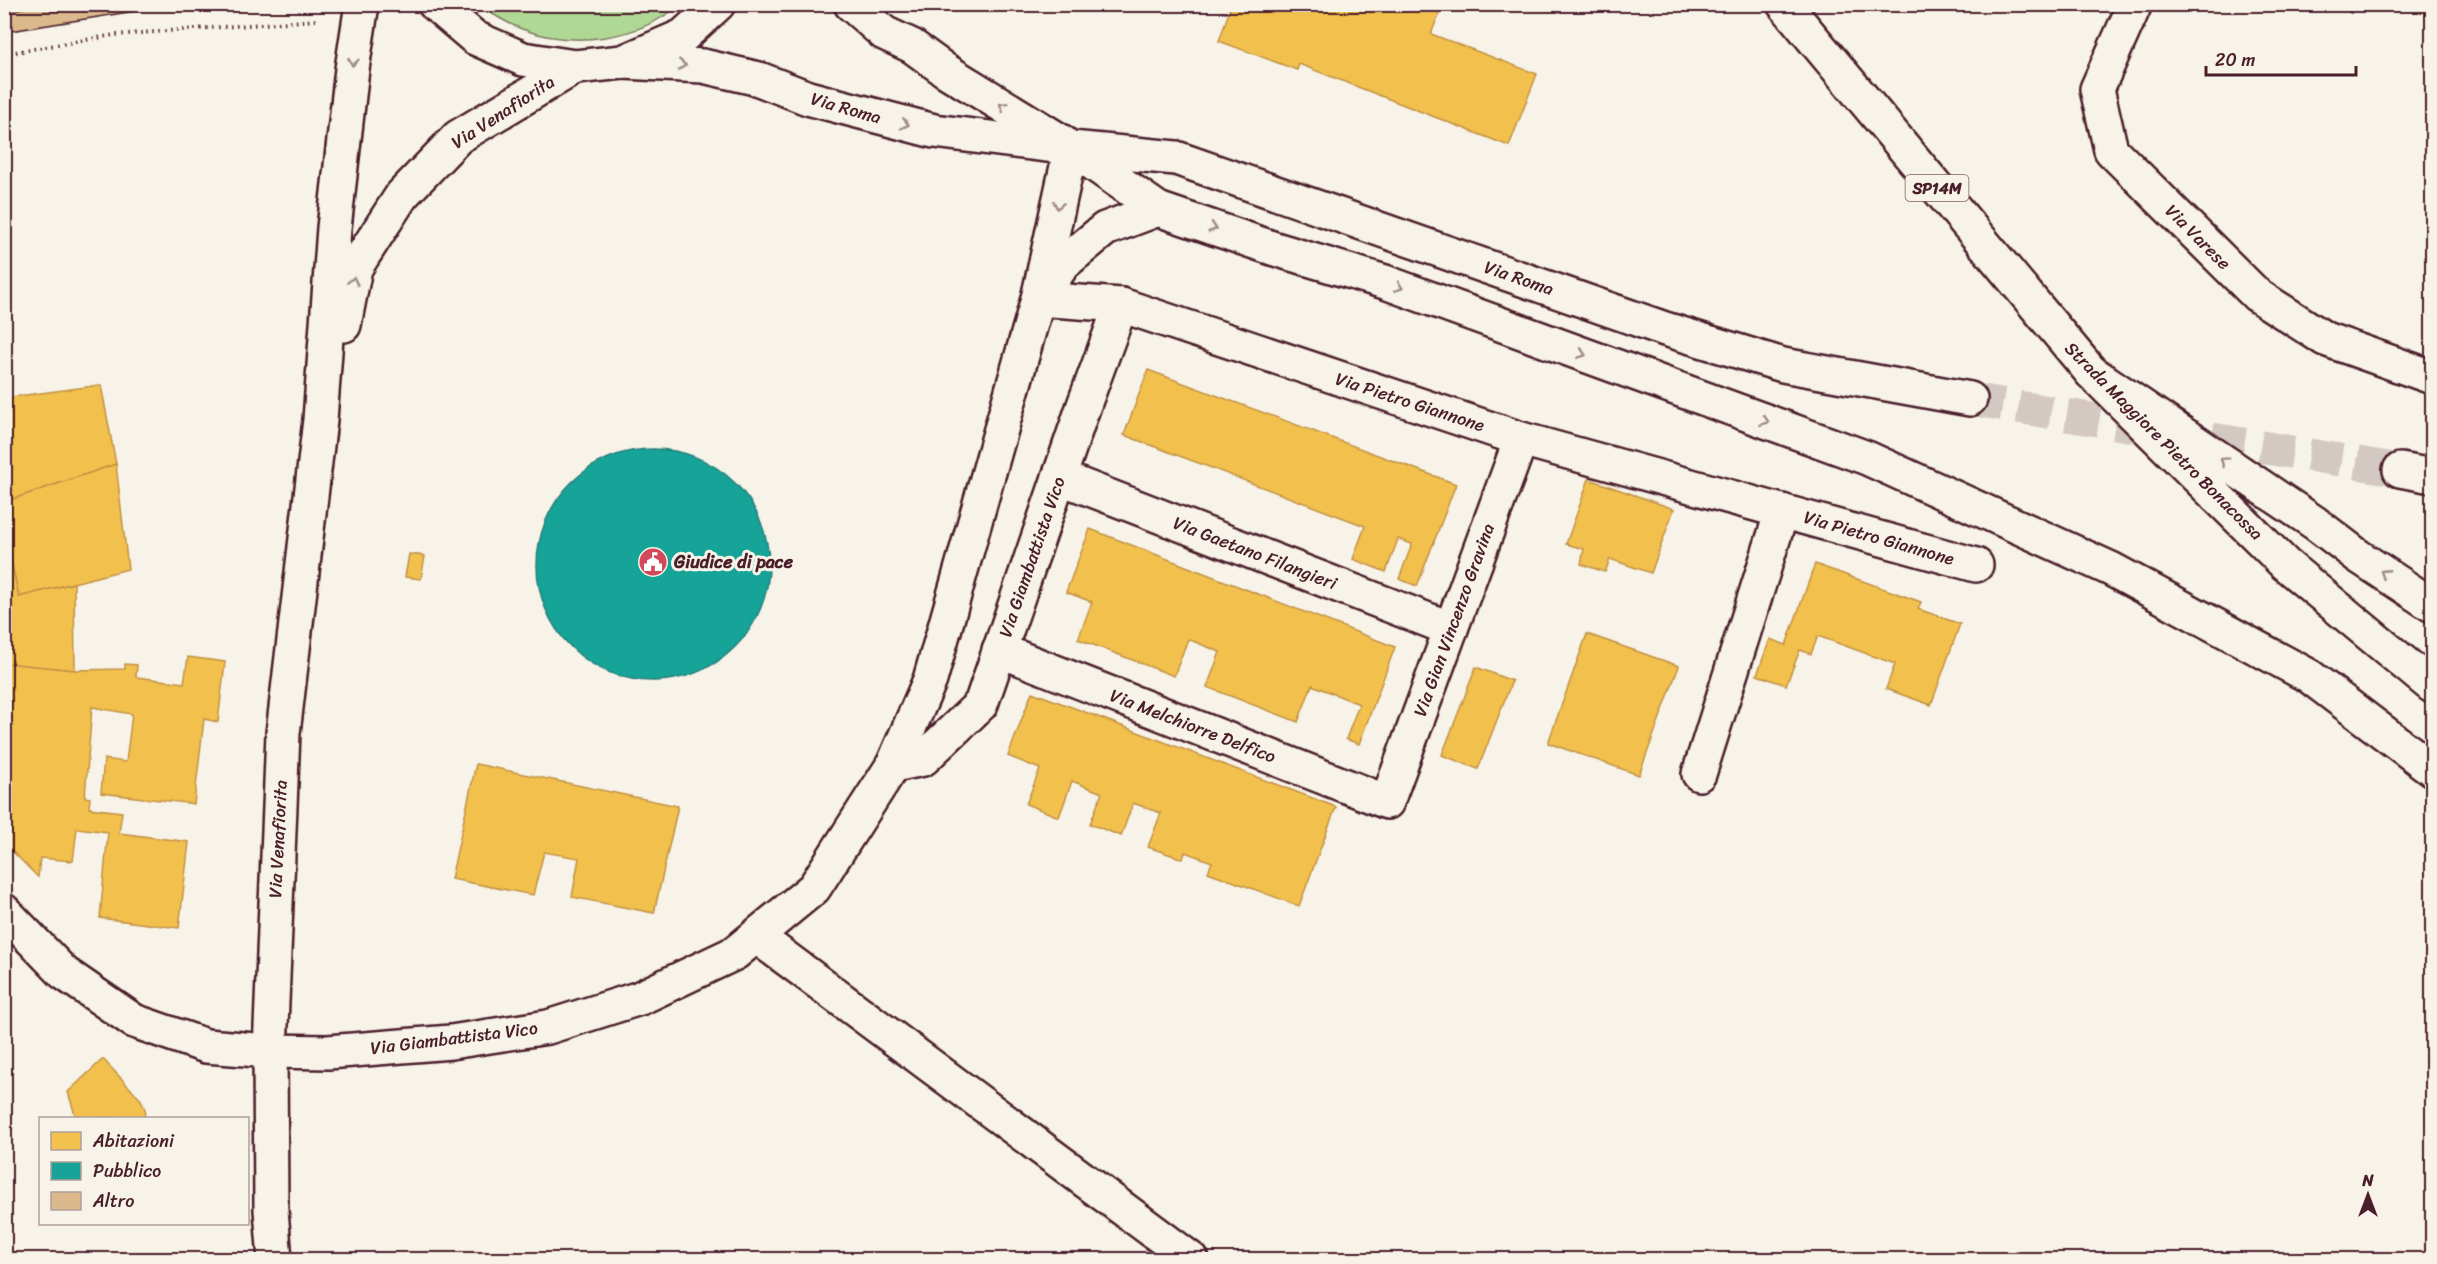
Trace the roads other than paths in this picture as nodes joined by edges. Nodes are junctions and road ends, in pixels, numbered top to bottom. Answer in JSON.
{"nodes":[{"id":1,"x":435,"y":4,"type":"edge"},
{"id":2,"x":718,"y":4,"type":"edge"},
{"id":3,"x":851,"y":4,"type":"edge"},
{"id":4,"x":1784,"y":4,"type":"edge"},
{"id":5,"x":2135,"y":4,"type":"edge"},
{"id":6,"x":361,"y":10,"type":"edge"},
{"id":7,"x":623,"y":62,"type":"junction"},
{"id":8,"x":575,"y":67,"type":"junction"},
{"id":9,"x":1071,"y":148,"type":"junction"},
{"id":10,"x":1158,"y":209,"type":"junction"},
{"id":11,"x":1038,"y":299,"type":"junction"},
{"id":12,"x":1121,"y":305,"type":"junction"},
{"id":13,"x":2091,"y":372,"type":"junction"},
{"id":14,"x":2433,"y":377,"type":"edge"},
{"id":15,"x":1971,"y":399,"type":"tunnel mouth"},
{"id":16,"x":320,"y":420,"type":"junction"},
{"id":17,"x":1521,"y":439,"type":"junction"},
{"id":18,"x":2400,"y":470,"type":"tunnel mouth"},
{"id":19,"x":2433,"y":476,"type":"edge"},
{"id":20,"x":1059,"y":477,"type":"junction"},
{"id":21,"x":1782,"y":511,"type":"junction"},
{"id":22,"x":1976,"y":565,"type":"dead end"},
{"id":23,"x":2433,"y":605,"type":"edge"},
{"id":24,"x":1451,"y":629,"type":"junction"},
{"id":25,"x":999,"y":650,"type":"junction"},
{"id":26,"x":2433,"y":686,"type":"edge"},
{"id":27,"x":892,"y":765,"type":"junction"},
{"id":28,"x":2433,"y":769,"type":"edge"},
{"id":29,"x":1699,"y":774,"type":"dead end"},
{"id":30,"x":1387,"y":802,"type":"joint"},
{"id":31,"x":4,"y":911,"type":"edge"},
{"id":32,"x":756,"y":936,"type":"junction"},
{"id":33,"x":270,"y":1051,"type":"junction"},
{"id":34,"x":275,"y":1260,"type":"edge"},
{"id":35,"x":1191,"y":1260,"type":"edge"}],
"edges":[{"from":1,"to":8,"type":"main road"},
{"from":2,"to":7,"type":"main road"},
{"from":9,"to":3,"type":"main road","name":"Via Roma","one_way":true},
{"from":4,"to":13,"type":"main road","name":"Strada Maggiore Pietro Bonacossa","number":"SP14M"},
{"from":5,"to":14,"type":"main road","name":"Via Varese"},
{"from":6,"to":16,"type":"main road","name":"Via Venafiorita","one_way":true},
{"from":7,"to":8,"type":"main road"},
{"from":7,"to":9,"type":"main road","name":"Via Roma","one_way":true},
{"from":16,"to":8,"type":"main road","name":"Via Venafiorita","one_way":true},
{"from":9,"to":10,"type":"main road"},
{"from":9,"to":11,"type":"main road","name":"Via Giambattista Vico","one_way":true},
{"from":9,"to":15,"type":"main road","name":"Via Roma"},
{"from":10,"to":11,"type":"main road","name":"Via Giambattista Vico"},
{"from":10,"to":28,"type":"main road","one_way":true},
{"from":11,"to":12,"type":"main road","name":"Via Pietro Giannone"},
{"from":11,"to":27,"type":"main road","name":"Via Giambattista Vico"},
{"from":12,"to":17,"type":"main road","name":"Via Pietro Giannone"},
{"from":12,"to":20,"type":"main road","name":"Via Giambattista Vico"},
{"from":23,"to":13,"type":"main road","one_way":true},
{"from":13,"to":26,"type":"main road","name":"Strada Maggiore Pietro Bonacossa","number":"SP14M"},
{"from":16,"to":33,"type":"main road","name":"Via Venafiorita"},
{"from":17,"to":21,"type":"main road","name":"Via Pietro Giannone"},
{"from":17,"to":24,"type":"main road","name":"Via Gian Vincenzo Gravina"},
{"from":18,"to":19,"type":"main road"},
{"from":20,"to":24,"type":"main road","name":"Via Gaetano Filangieri"},
{"from":20,"to":25,"type":"main road","name":"Via Giambattista Vico"},
{"from":21,"to":22,"type":"main road","name":"Via Pietro Giannone"},
{"from":21,"to":29,"type":"main road","name":"Via Pietro Giannone"},
{"from":24,"to":30,"type":"main road","name":"Via Gian Vincenzo Gravina"},
{"from":25,"to":27,"type":"main road","name":"Via Giambattista Vico"},
{"from":25,"to":30,"type":"main road","name":"Via Melchiorre Delfico"},
{"from":27,"to":32,"type":"main road","name":"Via Giambattista Vico"},
{"from":31,"to":33,"type":"main road","name":"Via Giambattista Vico"},
{"from":32,"to":33,"type":"main road","name":"Via Giambattista Vico"},
{"from":32,"to":35,"type":"main road"},
{"from":33,"to":34,"type":"main road","name":"Via Venafiorita"}]}
